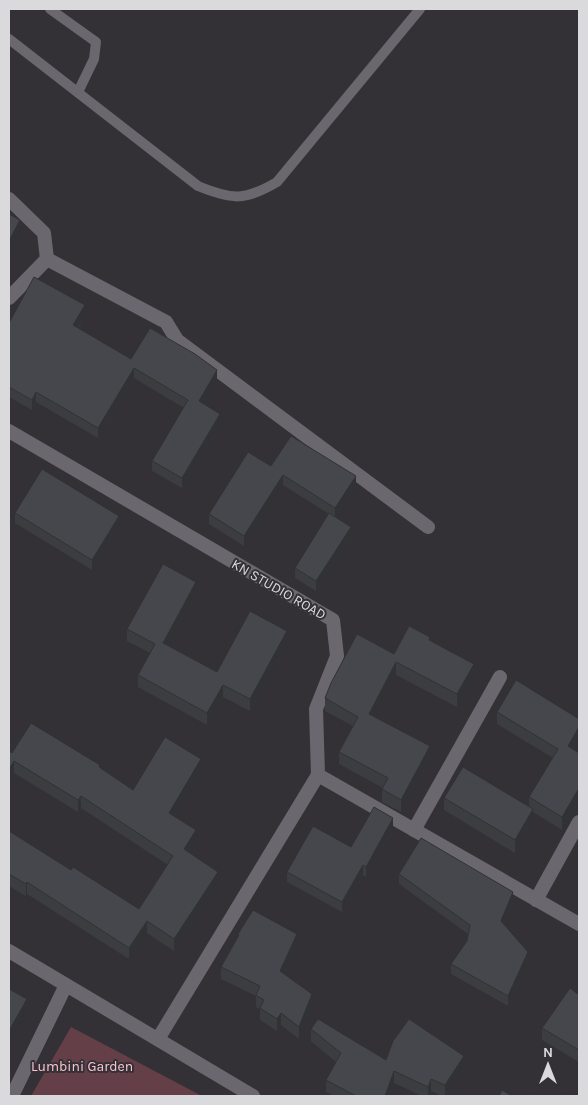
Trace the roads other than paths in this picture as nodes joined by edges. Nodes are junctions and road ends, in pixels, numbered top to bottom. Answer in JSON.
{"nodes":[{"id":1,"x":50,"y":9,"type":"edge"},
{"id":2,"x":420,"y":9,"type":"edge"},
{"id":3,"x":9,"y":39,"type":"edge"},
{"id":4,"x":78,"y":92,"type":"junction"},
{"id":5,"x":9,"y":199,"type":"edge"},
{"id":6,"x":47,"y":259,"type":"junction"},
{"id":7,"x":9,"y":298,"type":"edge"},
{"id":8,"x":9,"y":431,"type":"edge"},
{"id":9,"x":428,"y":527,"type":"dead end"},
{"id":10,"x":500,"y":677,"type":"dead end"},
{"id":11,"x":318,"y":775,"type":"junction"},
{"id":12,"x":579,"y":822,"type":"edge"},
{"id":13,"x":414,"y":830,"type":"junction"},
{"id":14,"x":536,"y":900,"type":"junction"},
{"id":15,"x":579,"y":924,"type":"edge"},
{"id":16,"x":9,"y":951,"type":"edge"},
{"id":17,"x":66,"y":985,"type":"junction"},
{"id":18,"x":158,"y":1039,"type":"junction"},
{"id":19,"x":12,"y":1096,"type":"edge"},
{"id":20,"x":254,"y":1096,"type":"edge"}],
"edges":[{"from":1,"to":4,"type":"lane"},
{"from":2,"to":4,"type":"lane"},
{"from":3,"to":4,"type":"lane"},
{"from":5,"to":6,"type":"street"},
{"from":6,"to":7,"type":"street"},
{"from":6,"to":9,"type":"street"},
{"from":8,"to":11,"type":"street","name":"KN STUDIO ROAD"},
{"from":10,"to":13,"type":"street"},
{"from":11,"to":13,"type":"street"},
{"from":11,"to":18,"type":"street"},
{"from":12,"to":14,"type":"street"},
{"from":13,"to":14,"type":"street"},
{"from":14,"to":15,"type":"street"},
{"from":16,"to":17,"type":"street"},
{"from":17,"to":18,"type":"street"},
{"from":17,"to":19,"type":"street"},
{"from":18,"to":20,"type":"street"}]}
